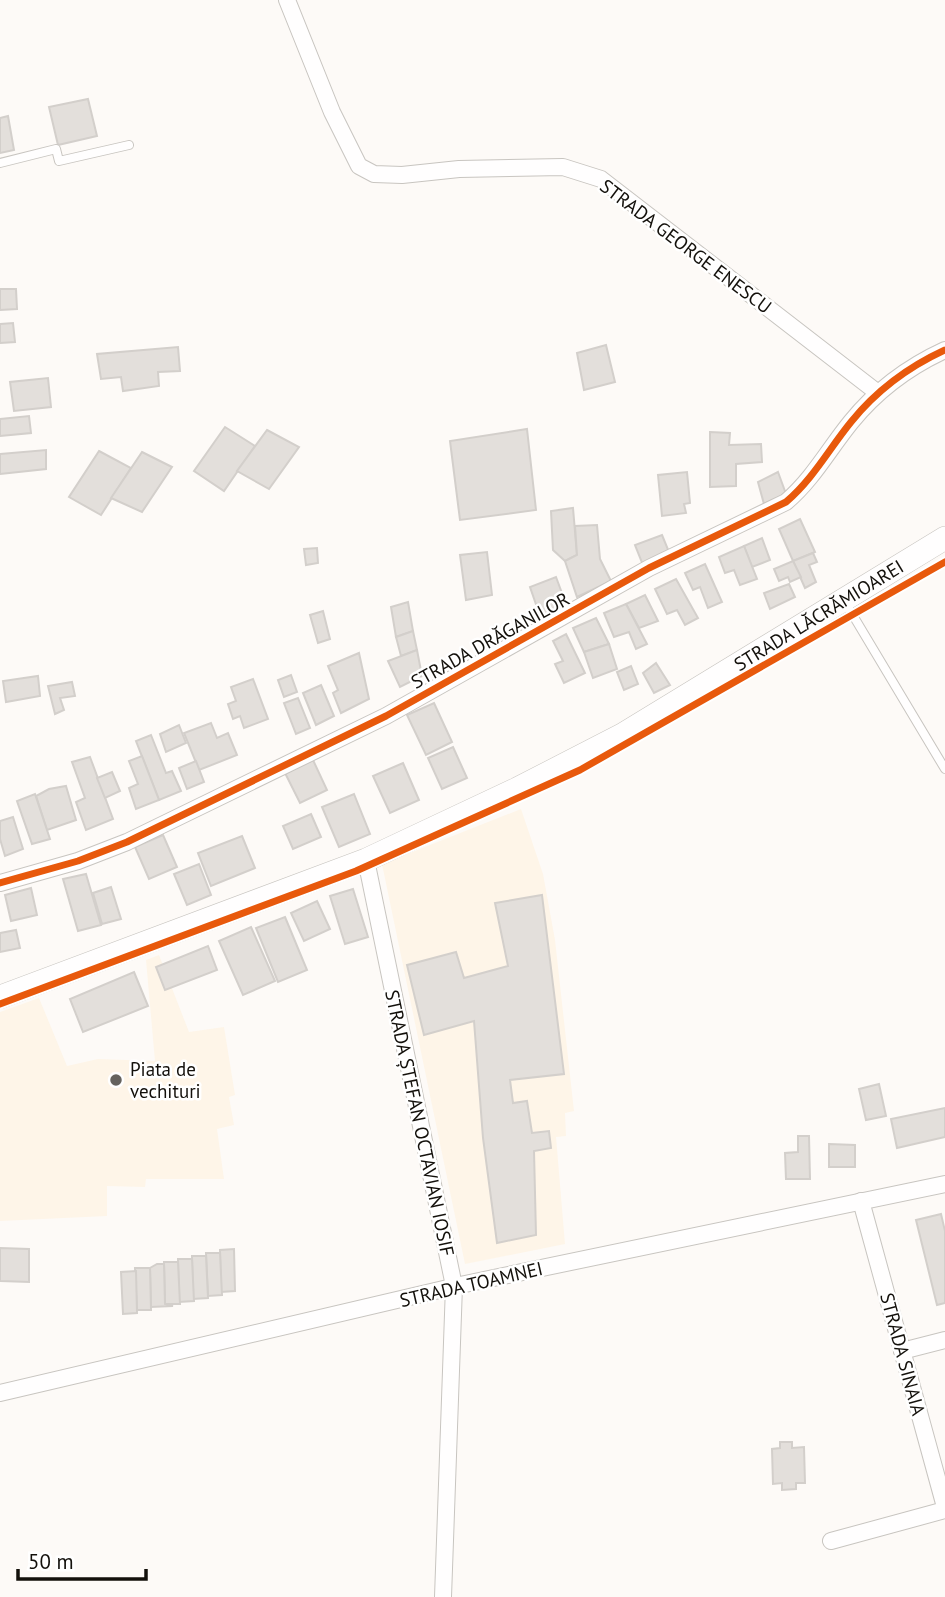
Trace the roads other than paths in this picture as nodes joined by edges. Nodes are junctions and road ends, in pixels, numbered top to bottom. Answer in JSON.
{"nodes":[{"id":1,"x":287,"y":0,"type":"edge"},
{"id":2,"x":129,"y":145,"type":"dead end"},
{"id":3,"x":0,"y":163,"type":"edge"},
{"id":4,"x":945,"y":350,"type":"edge"},
{"id":5,"x":878,"y":393,"type":"junction"},
{"id":6,"x":945,"y":538,"type":"edge"},
{"id":7,"x":843,"y":600,"type":"junction"},
{"id":8,"x":945,"y":769,"type":"edge"},
{"id":9,"x":366,"y":860,"type":"junction"},
{"id":10,"x":0,"y":883,"type":"edge"},
{"id":11,"x":41,"y":982,"type":"junction"},
{"id":12,"x":0,"y":986,"type":"edge"},
{"id":13,"x":0,"y":998,"type":"edge"},
{"id":14,"x":945,"y":1184,"type":"edge"},
{"id":15,"x":861,"y":1201,"type":"junction"},
{"id":16,"x":454,"y":1286,"type":"junction"},
{"id":17,"x":945,"y":1340,"type":"edge"},
{"id":18,"x":902,"y":1351,"type":"junction"},
{"id":19,"x":0,"y":1393,"type":"edge"},
{"id":20,"x":945,"y":1508,"type":"edge"},
{"id":21,"x":831,"y":1541,"type":"dead end"},
{"id":22,"x":443,"y":1597,"type":"edge"}],
"edges":[{"from":1,"to":5,"type":"street","name":"STRADA GEORGE ENESCU"},
{"from":2,"to":3,"type":"lane"},
{"from":4,"to":5,"type":"street","name":"STRADA DRĂGANILOR"},
{"from":5,"to":10,"type":"street","name":"STRADA DRĂGANILOR"},
{"from":6,"to":7,"type":"main road","name":"STRADA LĂCRĂMIOAREI"},
{"from":7,"to":8,"type":"lane"},
{"from":7,"to":9,"type":"main road","name":"STRADA LĂCRĂMIOAREI"},
{"from":9,"to":11,"type":"main road","name":"STRADA LĂCRĂMIOAREI"},
{"from":9,"to":16,"type":"street","name":"STRADA ȘTEFAN OCTAVIAN IOSIF"},
{"from":11,"to":12,"type":"main road","name":"STRADA LĂCRĂMIOAREI"},
{"from":11,"to":13,"type":"main road","name":"STRADA LĂCRĂMIOAREI"},
{"from":14,"to":15,"type":"street","name":"STRADA TOAMNEI"},
{"from":15,"to":16,"type":"street","name":"STRADA TOAMNEI"},
{"from":15,"to":18,"type":"street","name":"STRADA SINAIA"},
{"from":16,"to":19,"type":"street","name":"STRADA TOAMNEI"},
{"from":16,"to":22,"type":"street","name":"STRADA ȘTEFAN OCTAVIAN IOSIF"},
{"from":17,"to":18,"type":"street"},
{"from":18,"to":20,"type":"street","name":"STRADA SINAIA"},
{"from":20,"to":21,"type":"street"}]}
